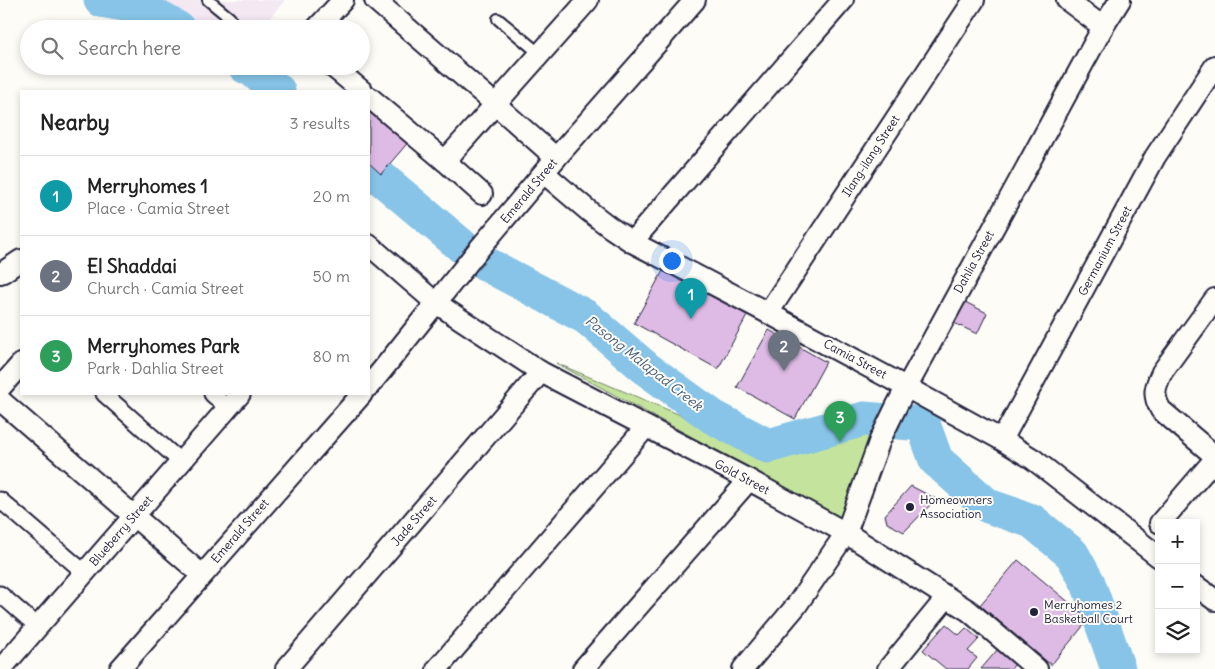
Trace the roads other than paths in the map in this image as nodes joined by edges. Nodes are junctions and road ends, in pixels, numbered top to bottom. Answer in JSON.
{"nodes":[{"id":1,"x":208,"y":0,"type":"edge"},
{"id":2,"x":343,"y":0,"type":"edge"},
{"id":3,"x":374,"y":0,"type":"edge"},
{"id":4,"x":587,"y":0,"type":"edge"},
{"id":5,"x":695,"y":0,"type":"edge"},
{"id":6,"x":843,"y":0,"type":"edge"},
{"id":7,"x":974,"y":0,"type":"edge"},
{"id":8,"x":1067,"y":0,"type":"edge"},
{"id":9,"x":1120,"y":0,"type":"edge"},
{"id":10,"x":230,"y":18,"type":"dead end"},
{"id":11,"x":498,"y":19,"type":"dead end"},
{"id":12,"x":324,"y":20,"type":"edge"},
{"id":13,"x":1103,"y":27,"type":"junction"},
{"id":14,"x":540,"y":54,"type":"junction"},
{"id":15,"x":1215,"y":66,"type":"edge"},
{"id":16,"x":343,"y":75,"type":"edge"},
{"id":17,"x":361,"y":90,"type":"edge"},
{"id":18,"x":370,"y":98,"type":"edge"},
{"id":19,"x":495,"y":104,"type":"junction"},
{"id":20,"x":445,"y":161,"type":"junction"},
{"id":21,"x":550,"y":166,"type":"junction"},
{"id":22,"x":482,"y":194,"type":"dead end"},
{"id":23,"x":632,"y":242,"type":"junction"},
{"id":24,"x":370,"y":246,"type":"edge"},
{"id":25,"x":20,"y":261,"type":"edge"},
{"id":26,"x":0,"y":273,"type":"edge"},
{"id":27,"x":428,"y":297,"type":"junction"},
{"id":28,"x":1215,"y":299,"type":"edge"},
{"id":29,"x":768,"y":313,"type":"junction"},
{"id":30,"x":20,"y":365,"type":"edge"},
{"id":31,"x":541,"y":372,"type":"junction"},
{"id":32,"x":370,"y":385,"type":"edge"},
{"id":33,"x":906,"y":387,"type":"junction"},
{"id":34,"x":0,"y":388,"type":"edge"},
{"id":35,"x":105,"y":395,"type":"edge"},
{"id":36,"x":215,"y":395,"type":"edge"},
{"id":37,"x":361,"y":395,"type":"edge"},
{"id":38,"x":0,"y":400,"type":"edge"},
{"id":39,"x":234,"y":401,"type":"edge"},
{"id":40,"x":646,"y":427,"type":"junction"},
{"id":41,"x":1002,"y":440,"type":"junction"},
{"id":42,"x":1215,"y":458,"type":"edge"},
{"id":43,"x":181,"y":462,"type":"junction"},
{"id":44,"x":749,"y":480,"type":"junction"},
{"id":45,"x":0,"y":500,"type":"edge"},
{"id":46,"x":134,"y":516,"type":"junction"},
{"id":47,"x":1163,"y":519,"type":"edge"},
{"id":48,"x":1155,"y":529,"type":"edge"},
{"id":49,"x":846,"y":533,"type":"junction"},
{"id":50,"x":1142,"y":544,"type":"junction"},
{"id":51,"x":1155,"y":554,"type":"edge"},
{"id":52,"x":84,"y":573,"type":"junction"},
{"id":53,"x":202,"y":575,"type":"junction"},
{"id":54,"x":1200,"y":589,"type":"edge"},
{"id":55,"x":0,"y":594,"type":"edge"},
{"id":56,"x":947,"y":597,"type":"junction"},
{"id":57,"x":1215,"y":600,"type":"edge"},
{"id":58,"x":38,"y":627,"type":"junction"},
{"id":59,"x":1034,"y":668,"type":"edge"},
{"id":60,"x":1,"y":669,"type":"edge"},
{"id":61,"x":120,"y":669,"type":"edge"},
{"id":62,"x":286,"y":669,"type":"edge"},
{"id":63,"x":437,"y":669,"type":"edge"},
{"id":64,"x":583,"y":669,"type":"edge"},
{"id":65,"x":743,"y":669,"type":"edge"},
{"id":66,"x":888,"y":669,"type":"edge"}],
"edges":[{"from":1,"to":10,"type":"lane"},
{"from":2,"to":12,"type":"street"},
{"from":3,"to":19,"type":"street","name":"Camia Street"},
{"from":4,"to":14,"type":"street"},
{"from":5,"to":21,"type":"street","name":"Emerald Street"},
{"from":6,"to":23,"type":"street"},
{"from":7,"to":29,"type":"street","name":"Ilang-ilang Street"},
{"from":8,"to":13,"type":"street"},
{"from":9,"to":13,"type":"street","name":"Dahlia Street"},
{"from":11,"to":14,"type":"lane"},
{"from":13,"to":33,"type":"street","name":"Dahlia Street"},
{"from":14,"to":19,"type":"street"},
{"from":15,"to":41,"type":"street","name":"Germanium Street"},
{"from":16,"to":17,"type":"street"},
{"from":18,"to":20,"type":"street"},
{"from":19,"to":20,"type":"street"},
{"from":19,"to":21,"type":"street","name":"Camia Street"},
{"from":20,"to":22,"type":"street"},
{"from":21,"to":23,"type":"street","name":"Camia Street"},
{"from":21,"to":27,"type":"street","name":"Emerald Street"},
{"from":23,"to":29,"type":"street","name":"Camia Street"},
{"from":24,"to":27,"type":"street","name":"Gold Street"},
{"from":25,"to":26,"type":"street"},
{"from":27,"to":31,"type":"street","name":"Gold Street"},
{"from":27,"to":32,"type":"street","name":"Emerald Street"},
{"from":28,"to":42,"type":"street"},
{"from":29,"to":33,"type":"street","name":"Camia Street"},
{"from":30,"to":34,"type":"street"},
{"from":31,"to":40,"type":"street","name":"Gold Street"},
{"from":31,"to":62,"type":"street","name":"Jade Street"},
{"from":33,"to":41,"type":"street","name":"Camia Street"},
{"from":33,"to":49,"type":"street","name":"Dahlia Street"},
{"from":35,"to":43,"type":"street"},
{"from":36,"to":39,"type":"street"},
{"from":37,"to":53,"type":"street","name":"Emerald Street"},
{"from":38,"to":46,"type":"street"},
{"from":39,"to":43,"type":"street","name":"Blueberry Street"},
{"from":40,"to":44,"type":"street","name":"Gold Street"},
{"from":40,"to":63,"type":"street"},
{"from":41,"to":50,"type":"street","name":"Camia Street"},
{"from":42,"to":47,"type":"street"},
{"from":43,"to":46,"type":"street","name":"Blueberry Street"},
{"from":44,"to":49,"type":"street","name":"Gold Street"},
{"from":44,"to":64,"type":"street"},
{"from":45,"to":52,"type":"street"},
{"from":46,"to":52,"type":"street","name":"Blueberry Street"},
{"from":46,"to":53,"type":"street"},
{"from":48,"to":50,"type":"street"},
{"from":49,"to":56,"type":"street","name":"Gold Street"},
{"from":49,"to":65,"type":"street","name":"Dahlia Street"},
{"from":50,"to":51,"type":"street","name":"Camia Street"},
{"from":52,"to":58,"type":"street","name":"Blueberry Street"},
{"from":53,"to":61,"type":"street","name":"Emerald Street"},
{"from":54,"to":57,"type":"street"},
{"from":55,"to":58,"type":"street"},
{"from":56,"to":59,"type":"street","name":"Gold Street"},
{"from":56,"to":66,"type":"street"},
{"from":58,"to":60,"type":"street","name":"Blueberry Street"}]}
